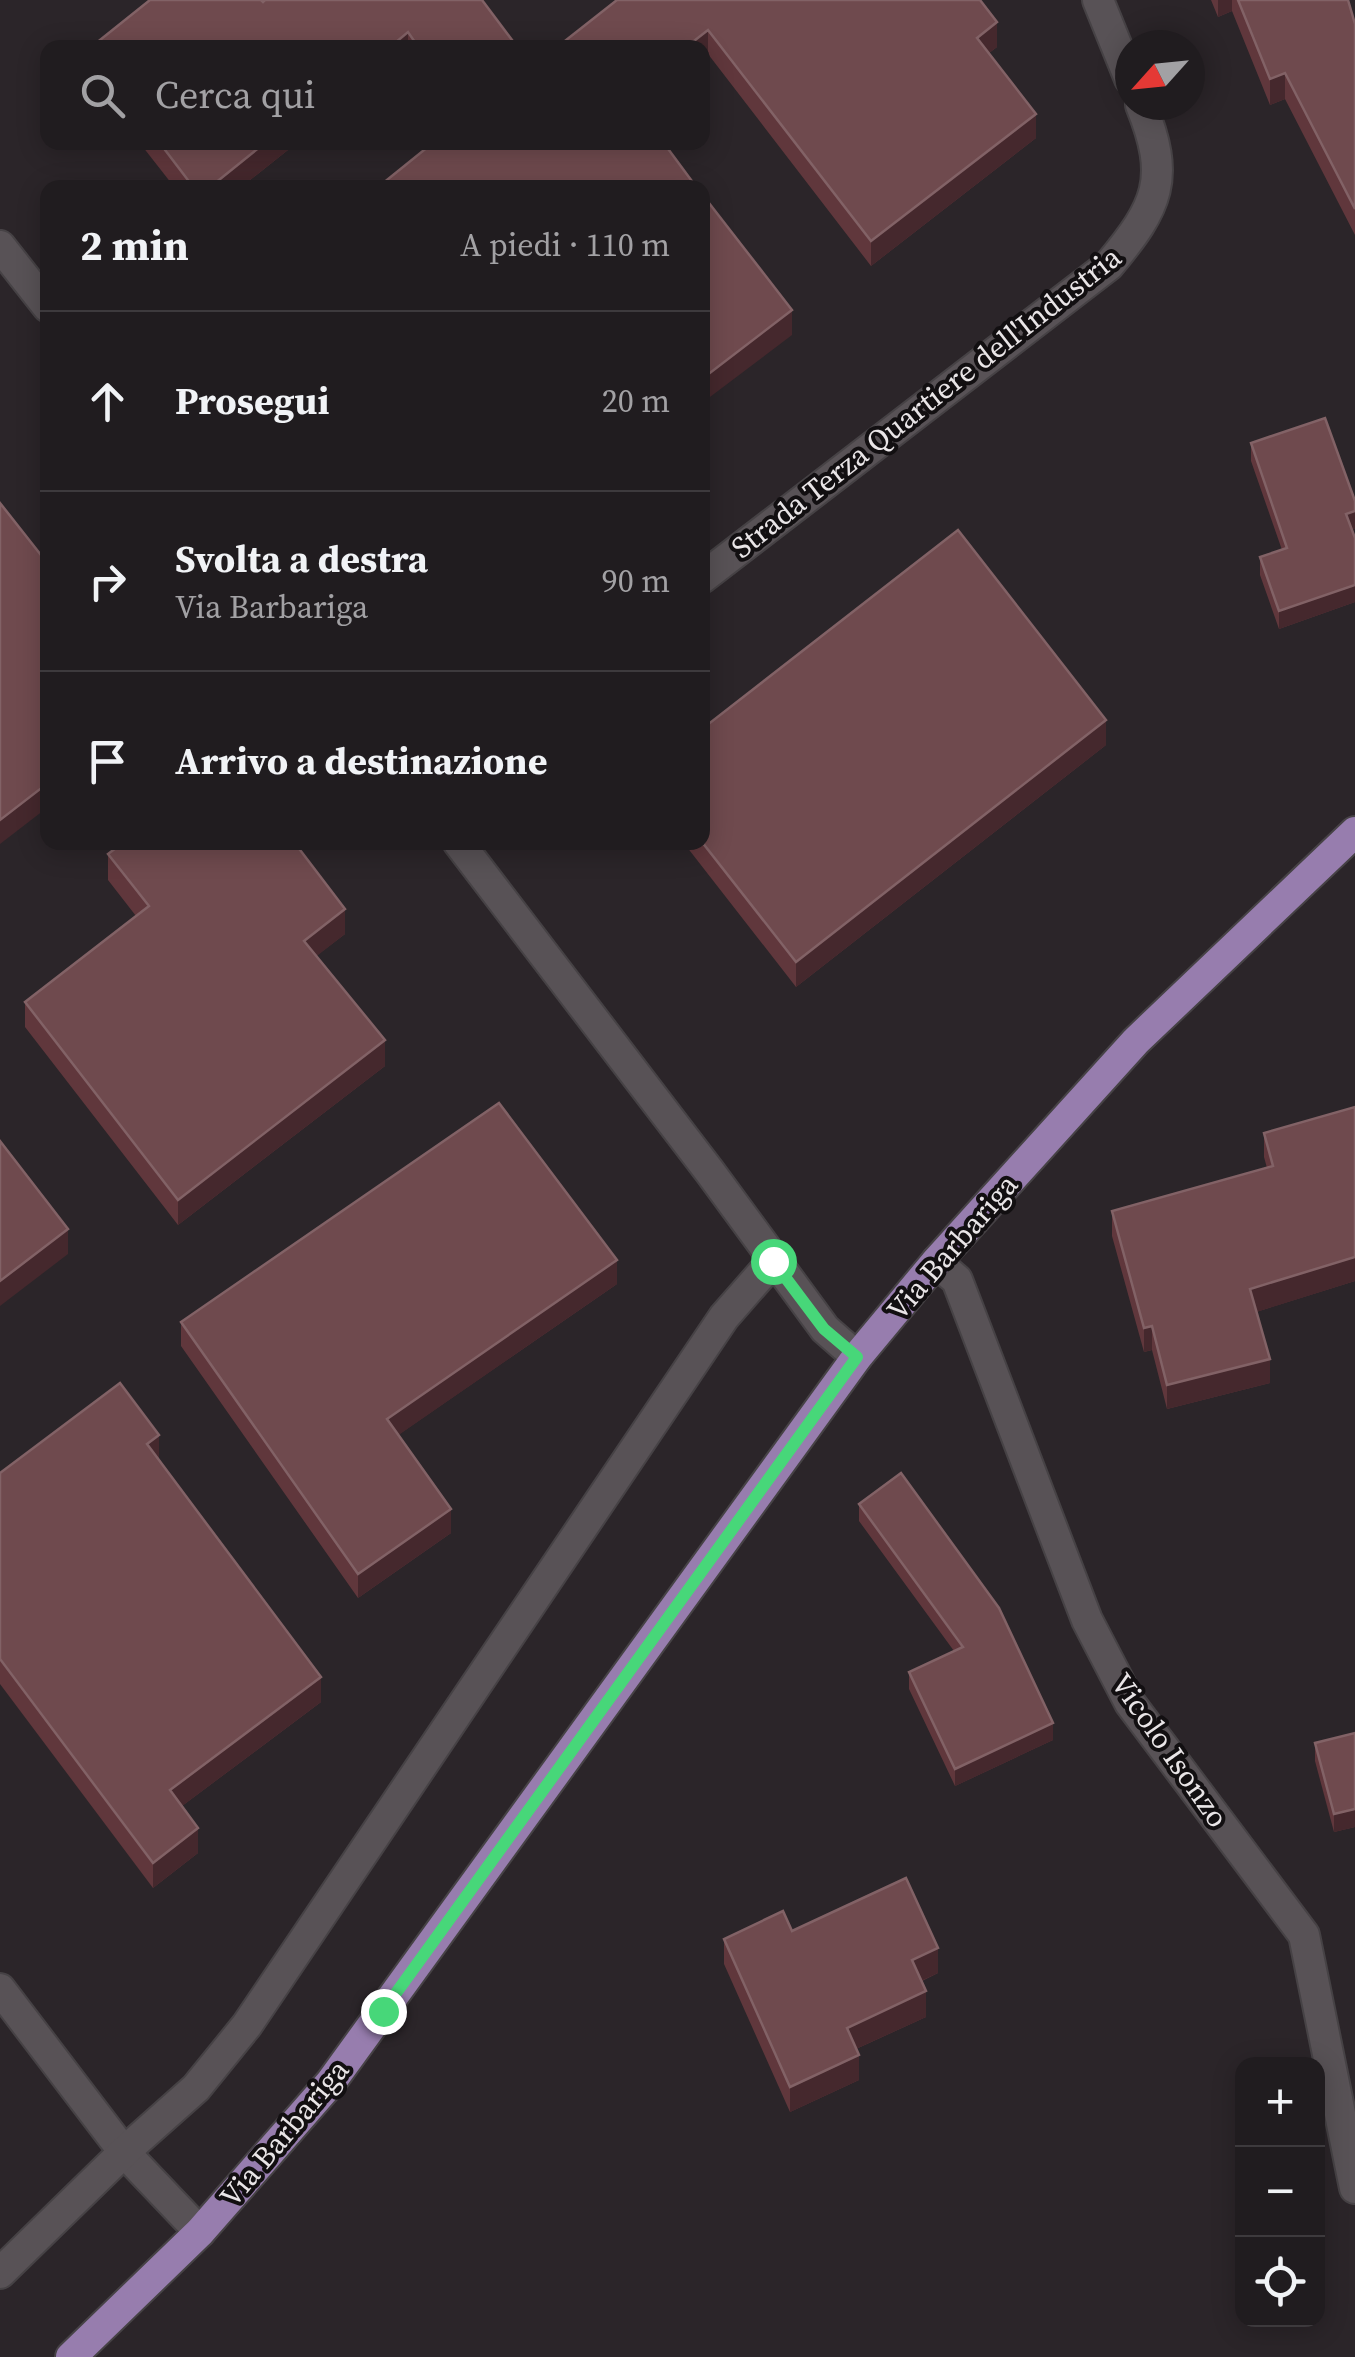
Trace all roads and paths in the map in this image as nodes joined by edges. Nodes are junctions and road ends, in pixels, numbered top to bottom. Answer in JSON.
{"nodes":[{"id":1,"x":1098,"y":0,"type":"edge"},
{"id":2,"x":1115,"y":42,"type":"edge"},
{"id":3,"x":1146,"y":120,"type":"edge"},
{"id":4,"x":0,"y":246,"type":"edge"},
{"id":5,"x":40,"y":297,"type":"edge"},
{"id":6,"x":710,"y":572,"type":"edge"},
{"id":7,"x":1355,"y":832,"type":"edge"},
{"id":8,"x":464,"y":850,"type":"edge"},
{"id":9,"x":773,"y":1261,"type":"junction"},
{"id":10,"x":936,"y":1262,"type":"junction"},
{"id":11,"x":857,"y":1357,"type":"junction"},
{"id":12,"x":0,"y":1989,"type":"edge"},
{"id":13,"x":124,"y":2152,"type":"junction"},
{"id":14,"x":1355,"y":2188,"type":"edge"},
{"id":15,"x":200,"y":2232,"type":"junction"},
{"id":16,"x":0,"y":2273,"type":"edge"},
{"id":17,"x":71,"y":2357,"type":"edge"}],
"edges":[{"from":1,"to":2,"type":"street"},
{"from":3,"to":6,"type":"street","name":"Strada Terza Quartiere dell'Industria"},
{"from":4,"to":5,"type":"street"},
{"from":7,"to":10,"type":"main road","name":"Via Barbariga"},
{"from":8,"to":9,"type":"street"},
{"from":9,"to":11,"type":"street"},
{"from":9,"to":13,"type":"street"},
{"from":10,"to":11,"type":"main road","name":"Via Barbariga"},
{"from":10,"to":14,"type":"street","name":"Vicolo Isonzo"},
{"from":11,"to":15,"type":"main road","name":"Via Barbariga"},
{"from":12,"to":13,"type":"street"},
{"from":13,"to":15,"type":"street"},
{"from":13,"to":16,"type":"street"},
{"from":15,"to":17,"type":"main road","name":"Via Barbariga"}]}
